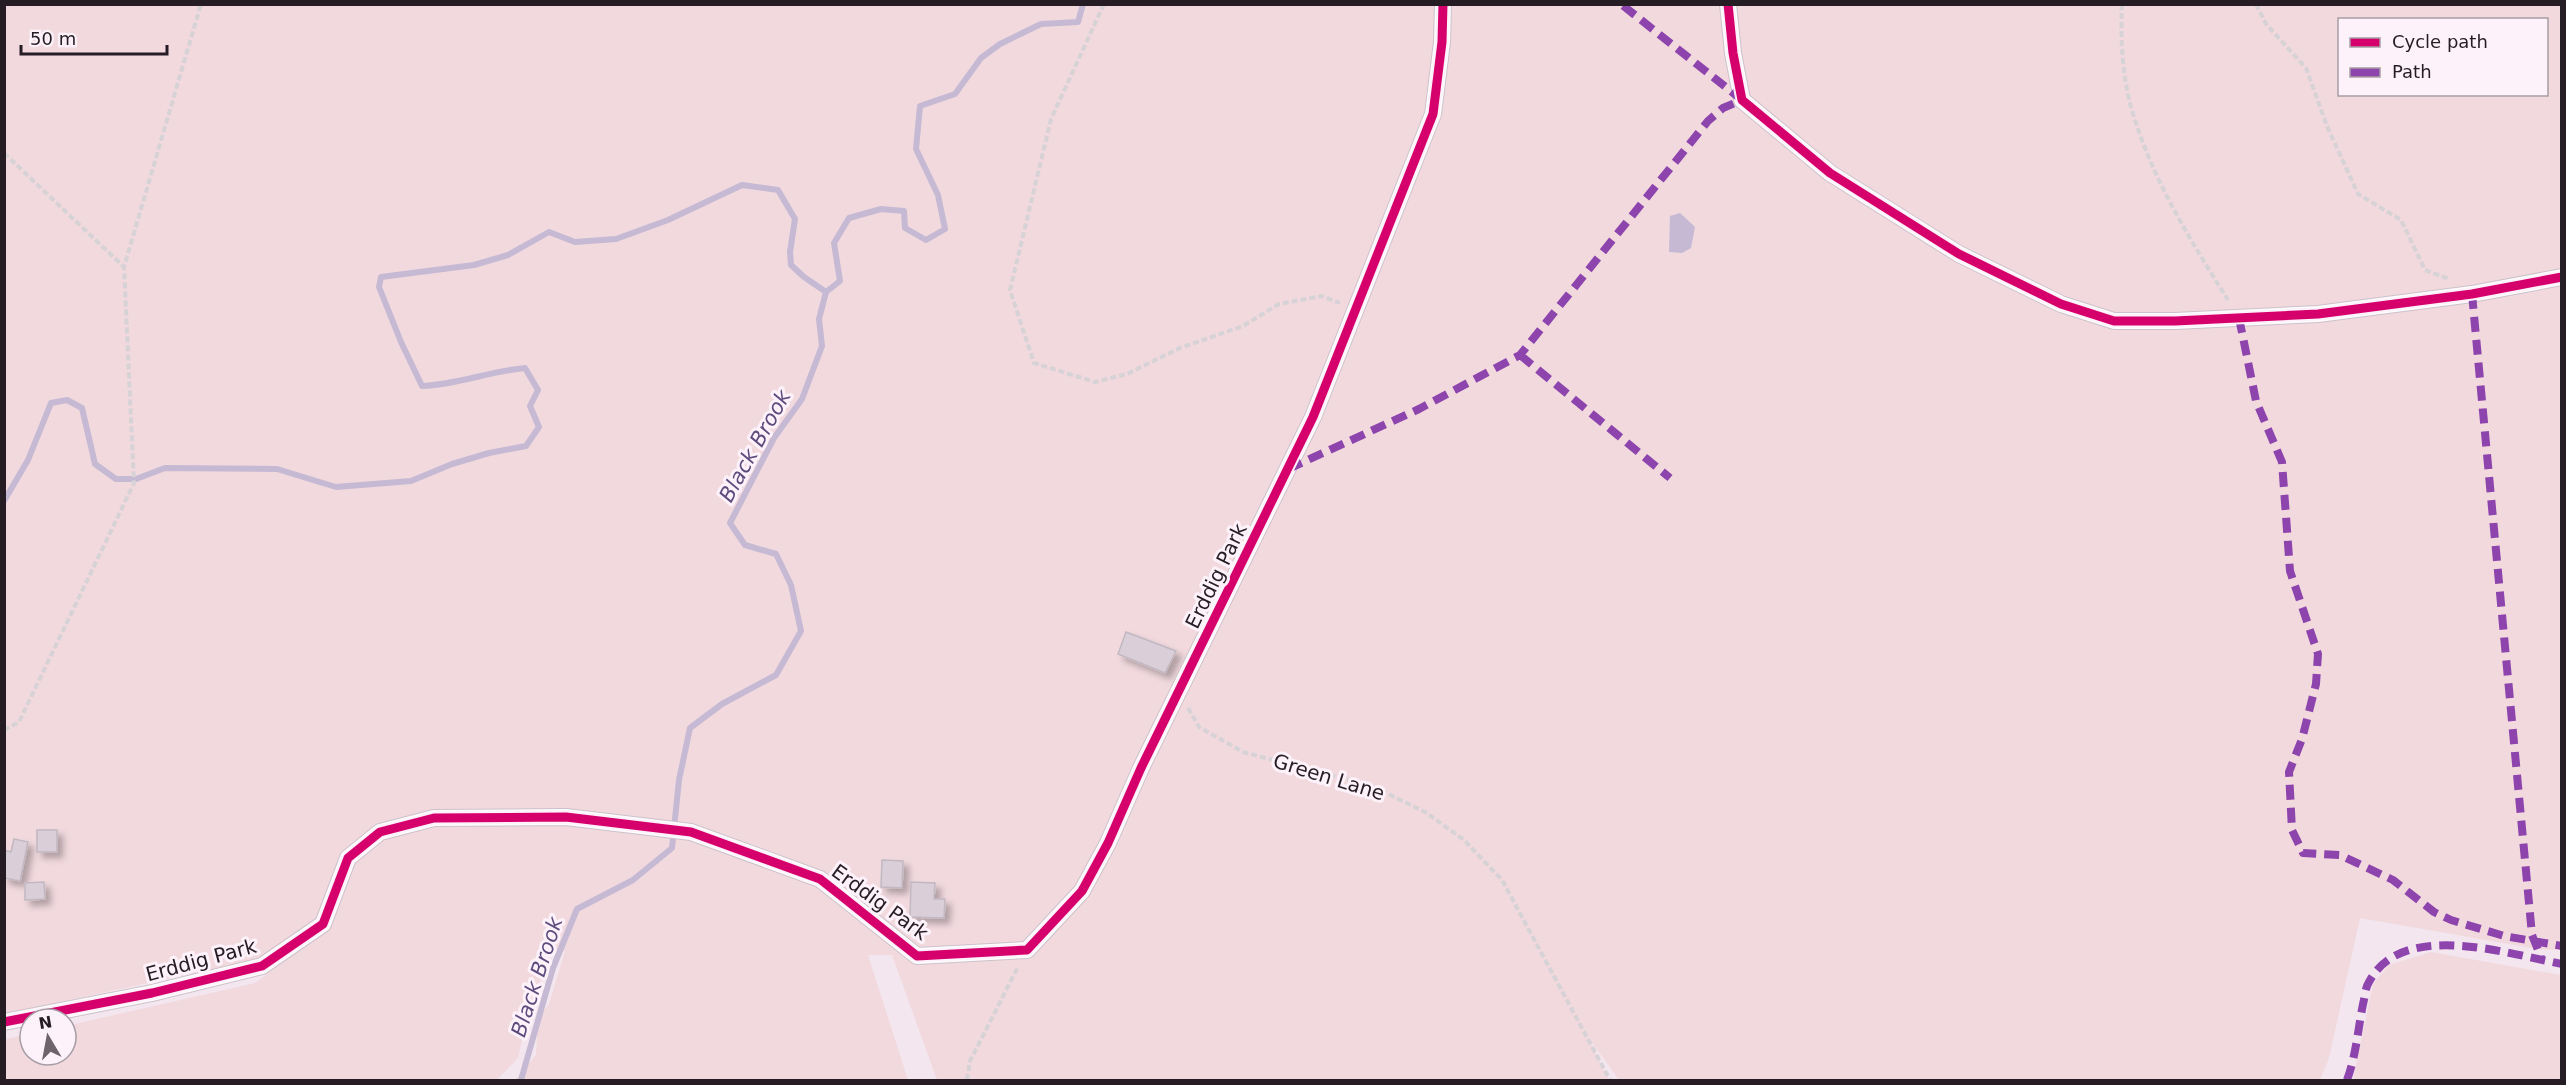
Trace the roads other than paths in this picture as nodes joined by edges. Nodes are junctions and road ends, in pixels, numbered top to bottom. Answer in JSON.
{"nodes":[{"id":1,"x":1443,"y":4,"type":"edge"},
{"id":2,"x":1728,"y":4,"type":"edge"},
{"id":3,"x":2562,"y":277,"type":"edge"},
{"id":4,"x":4,"y":1022,"type":"edge"}],
"edges":[{"from":1,"to":4,"type":"street","name":"Erddig Park"},
{"from":2,"to":3,"type":"street"}]}
